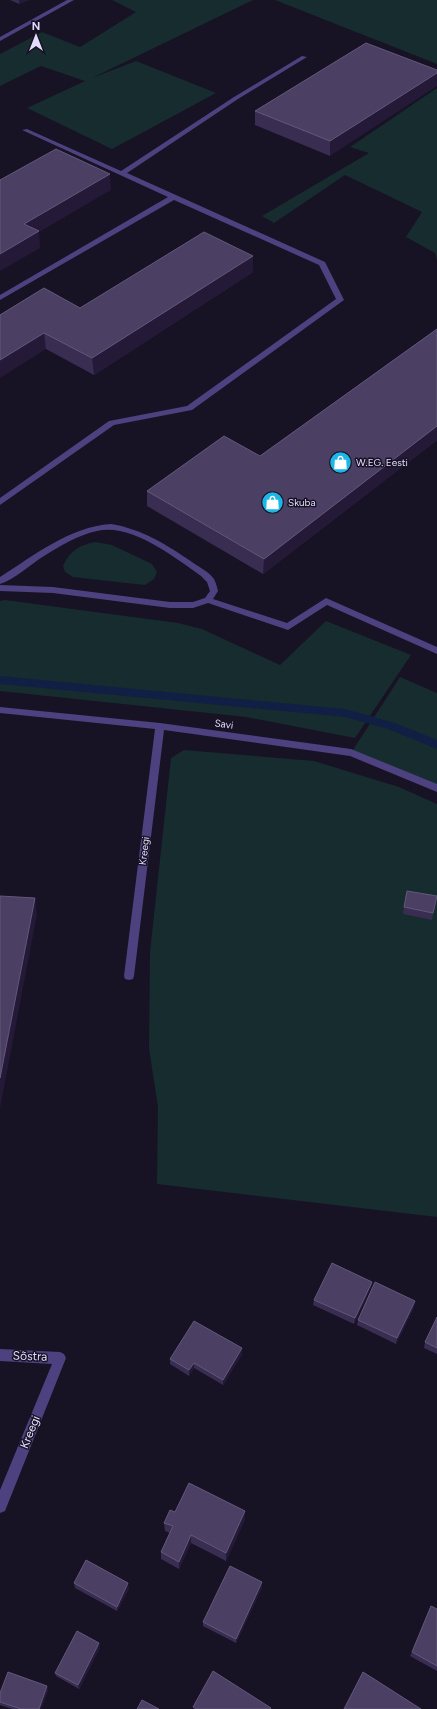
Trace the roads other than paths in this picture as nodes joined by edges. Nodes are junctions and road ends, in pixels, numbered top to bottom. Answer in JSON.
{"nodes":[{"id":1,"x":71,"y":0,"type":"edge"},
{"id":2,"x":0,"y":39,"type":"edge"},
{"id":3,"x":304,"y":57,"type":"dead end"},
{"id":4,"x":25,"y":130,"type":"dead end"},
{"id":5,"x":121,"y":174,"type":"junction"},
{"id":6,"x":173,"y":197,"type":"junction"},
{"id":7,"x":0,"y":298,"type":"edge"},
{"id":8,"x":0,"y":502,"type":"edge"},
{"id":9,"x":0,"y":582,"type":"edge"},
{"id":10,"x":0,"y":588,"type":"edge"},
{"id":11,"x":208,"y":600,"type":"junction"},
{"id":12,"x":437,"y":651,"type":"edge"},
{"id":13,"x":0,"y":710,"type":"edge"},
{"id":14,"x":160,"y":726,"type":"junction"},
{"id":15,"x":437,"y":788,"type":"edge"},
{"id":16,"x":129,"y":976,"type":"dead end"},
{"id":17,"x":0,"y":1355,"type":"edge"},
{"id":18,"x":60,"y":1358,"type":"joint"},
{"id":19,"x":0,"y":1506,"type":"edge"}],
"edges":[{"from":1,"to":2,"type":"street"},
{"from":3,"to":5,"type":"street"},
{"from":4,"to":5,"type":"street"},
{"from":5,"to":6,"type":"street"},
{"from":6,"to":7,"type":"street"},
{"from":6,"to":8,"type":"street"},
{"from":9,"to":11,"type":"street"},
{"from":10,"to":11,"type":"street"},
{"from":11,"to":12,"type":"street"},
{"from":13,"to":14,"type":"street","name":"Savi"},
{"from":14,"to":15,"type":"street","name":"Savi"},
{"from":14,"to":16,"type":"street","name":"Kreegi"},
{"from":17,"to":18,"type":"street","name":"Sõstra"},
{"from":18,"to":19,"type":"street","name":"Kreegi"}]}
